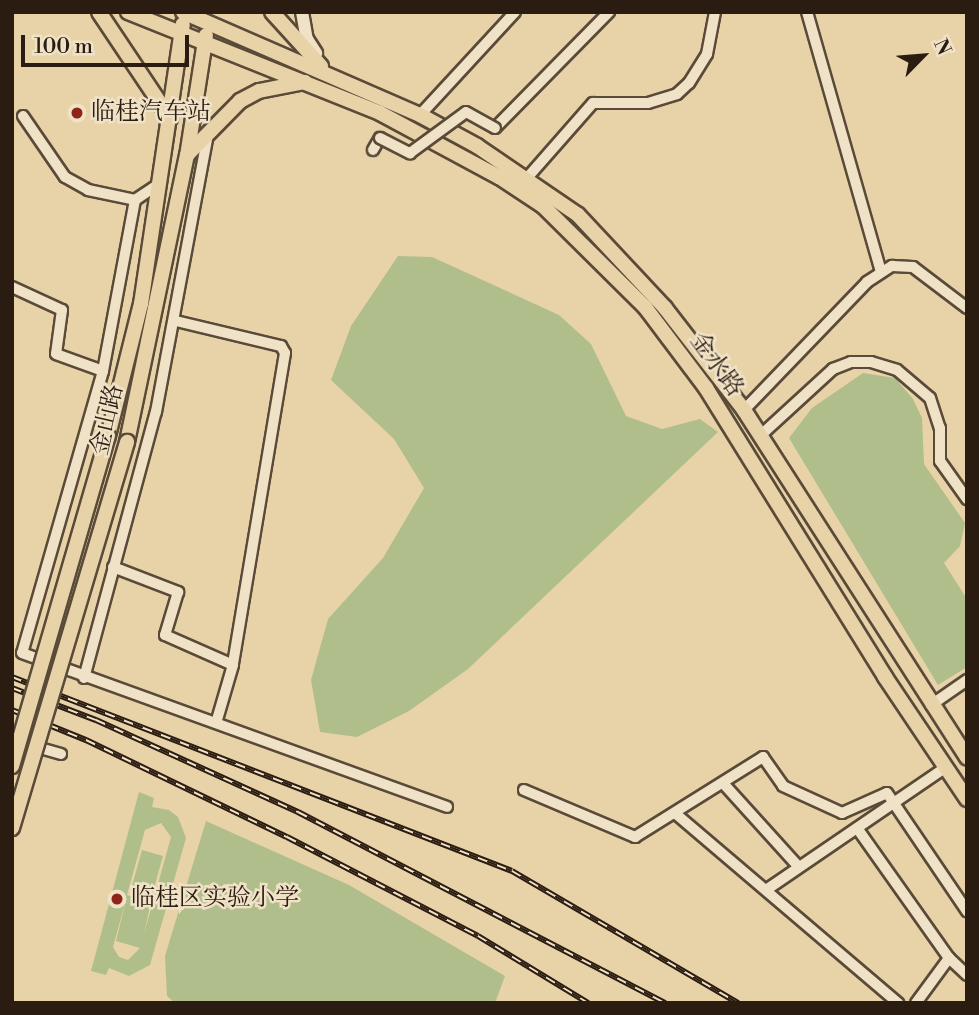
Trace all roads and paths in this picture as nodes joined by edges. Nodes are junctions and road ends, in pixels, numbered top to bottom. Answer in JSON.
{"nodes":[{"id":1,"x":99,"y":12,"type":"edge"},
{"id":2,"x":128,"y":12,"type":"edge"},
{"id":3,"x":272,"y":12,"type":"edge"},
{"id":4,"x":302,"y":12,"type":"edge"},
{"id":5,"x":515,"y":12,"type":"edge"},
{"id":6,"x":609,"y":12,"type":"edge"},
{"id":7,"x":715,"y":12,"type":"edge"},
{"id":8,"x":807,"y":12,"type":"edge"},
{"id":9,"x":185,"y":13,"type":"edge"},
{"id":10,"x":209,"y":16,"type":"edge"},
{"id":11,"x":181,"y":32,"type":"junction"},
{"id":12,"x":204,"y":41,"type":"junction"},
{"id":13,"x":332,"y":77,"type":"junction"},
{"id":14,"x":306,"y":82,"type":"junction"},
{"id":15,"x":420,"y":115,"type":"junction"},
{"id":16,"x":23,"y":116,"type":"dead end"},
{"id":17,"x":170,"y":118,"type":"junction"},
{"id":18,"x":208,"y":133,"type":"junction"},
{"id":19,"x":373,"y":149,"type":"dead end"},
{"id":20,"x":187,"y":156,"type":"junction"},
{"id":21,"x":527,"y":178,"type":"junction"},
{"id":22,"x":159,"y":184,"type":"junction"},
{"id":23,"x":135,"y":200,"type":"junction"},
{"id":24,"x":881,"y":271,"type":"junction"},
{"id":25,"x":12,"y":287,"type":"edge"},
{"id":26,"x":967,"y":308,"type":"edge"},
{"id":27,"x":176,"y":321,"type":"junction"},
{"id":28,"x":103,"y":371,"type":"junction"},
{"id":29,"x":744,"y":410,"type":"junction"},
{"id":30,"x":761,"y":435,"type":"junction"},
{"id":31,"x":967,"y":499,"type":"edge"},
{"id":32,"x":113,"y":567,"type":"junction"},
{"id":33,"x":17,"y":651,"type":"edge"},
{"id":34,"x":233,"y":665,"type":"junction"},
{"id":35,"x":84,"y":678,"type":"junction"},
{"id":36,"x":967,"y":680,"type":"edge"},
{"id":37,"x":931,"y":705,"type":"junction"},
{"id":38,"x":216,"y":723,"type":"junction"},
{"id":39,"x":12,"y":740,"type":"edge"},
{"id":40,"x":61,"y":754,"type":"dead end"},
{"id":41,"x":967,"y":758,"type":"edge"},
{"id":42,"x":12,"y":766,"type":"edge"},
{"id":43,"x":945,"y":768,"type":"junction"},
{"id":44,"x":723,"y":783,"type":"junction"},
{"id":45,"x":524,"y":790,"type":"dead end"},
{"id":46,"x":967,"y":799,"type":"edge"},
{"id":47,"x":894,"y":802,"type":"junction"},
{"id":48,"x":447,"y":807,"type":"dead end"},
{"id":49,"x":676,"y":814,"type":"junction"},
{"id":50,"x":12,"y":828,"type":"edge"},
{"id":51,"x":857,"y":828,"type":"junction"},
{"id":52,"x":799,"y":867,"type":"junction"},
{"id":53,"x":766,"y":890,"type":"junction"},
{"id":54,"x":967,"y":911,"type":"edge"},
{"id":55,"x":949,"y":958,"type":"junction"},
{"id":56,"x":967,"y":975,"type":"edge"},
{"id":57,"x":898,"y":1003,"type":"edge"},
{"id":58,"x":916,"y":1003,"type":"edge"}],
"edges":[{"from":1,"to":17,"type":"main road"},
{"from":2,"to":11,"type":"main road","name":"金水路"},
{"from":3,"to":13,"type":"main road"},
{"from":4,"to":13,"type":"main road"},
{"from":5,"to":15,"type":"street"},
{"from":6,"to":19,"type":"street","bridge":true},
{"from":7,"to":21,"type":"street"},
{"from":8,"to":24,"type":"street"},
{"from":9,"to":10,"type":"main road","name":"金水路"},
{"from":9,"to":11,"type":"main road","name":"金山路"},
{"from":10,"to":12,"type":"main road","name":"金山路"},
{"from":10,"to":13,"type":"main road","name":"金水路"},
{"from":11,"to":12,"type":"main road","name":"金水路"},
{"from":11,"to":17,"type":"main road","name":"金山路"},
{"from":12,"to":14,"type":"main road","name":"金水路"},
{"from":12,"to":20,"type":"main road","name":"金山路"},
{"from":13,"to":15,"type":"main road","name":"金水路"},
{"from":14,"to":18,"type":"main road"},
{"from":14,"to":43,"type":"main road","name":"金水路"},
{"from":15,"to":21,"type":"main road","name":"金水路"},
{"from":16,"to":23,"type":"street"},
{"from":17,"to":22,"type":"main road","name":"金山路"},
{"from":18,"to":20,"type":"main road"},
{"from":18,"to":27,"type":"street"},
{"from":20,"to":50,"type":"main road","name":"金山路","bridge":true},
{"from":21,"to":29,"type":"main road","name":"金水路"},
{"from":22,"to":23,"type":"street"},
{"from":22,"to":42,"type":"main road","name":"金山路","bridge":true},
{"from":23,"to":28,"type":"street"},
{"from":24,"to":26,"type":"street"},
{"from":24,"to":29,"type":"street"},
{"from":25,"to":28,"type":"street"},
{"from":27,"to":32,"type":"street"},
{"from":27,"to":34,"type":"street"},
{"from":28,"to":33,"type":"street"},
{"from":29,"to":30,"type":"main road","name":"金水路"},
{"from":30,"to":31,"type":"street"},
{"from":30,"to":37,"type":"main road","name":"金水路"},
{"from":32,"to":34,"type":"street"},
{"from":32,"to":35,"type":"street"},
{"from":33,"to":35,"type":"street"},
{"from":34,"to":38,"type":"street"},
{"from":35,"to":38,"type":"street"},
{"from":36,"to":37,"type":"street"},
{"from":37,"to":41,"type":"main road","name":"金水路"},
{"from":38,"to":48,"type":"street"},
{"from":39,"to":40,"type":"street"},
{"from":43,"to":46,"type":"main road","name":"金水路"},
{"from":43,"to":47,"type":"street"},
{"from":44,"to":47,"type":"street"},
{"from":44,"to":49,"type":"street"},
{"from":44,"to":52,"type":"street"},
{"from":45,"to":49,"type":"street"},
{"from":47,"to":51,"type":"street"},
{"from":47,"to":54,"type":"street"},
{"from":49,"to":53,"type":"street"},
{"from":51,"to":52,"type":"street"},
{"from":51,"to":55,"type":"street"},
{"from":52,"to":53,"type":"street"},
{"from":53,"to":57,"type":"street"},
{"from":55,"to":56,"type":"street"},
{"from":55,"to":58,"type":"street"}]}
